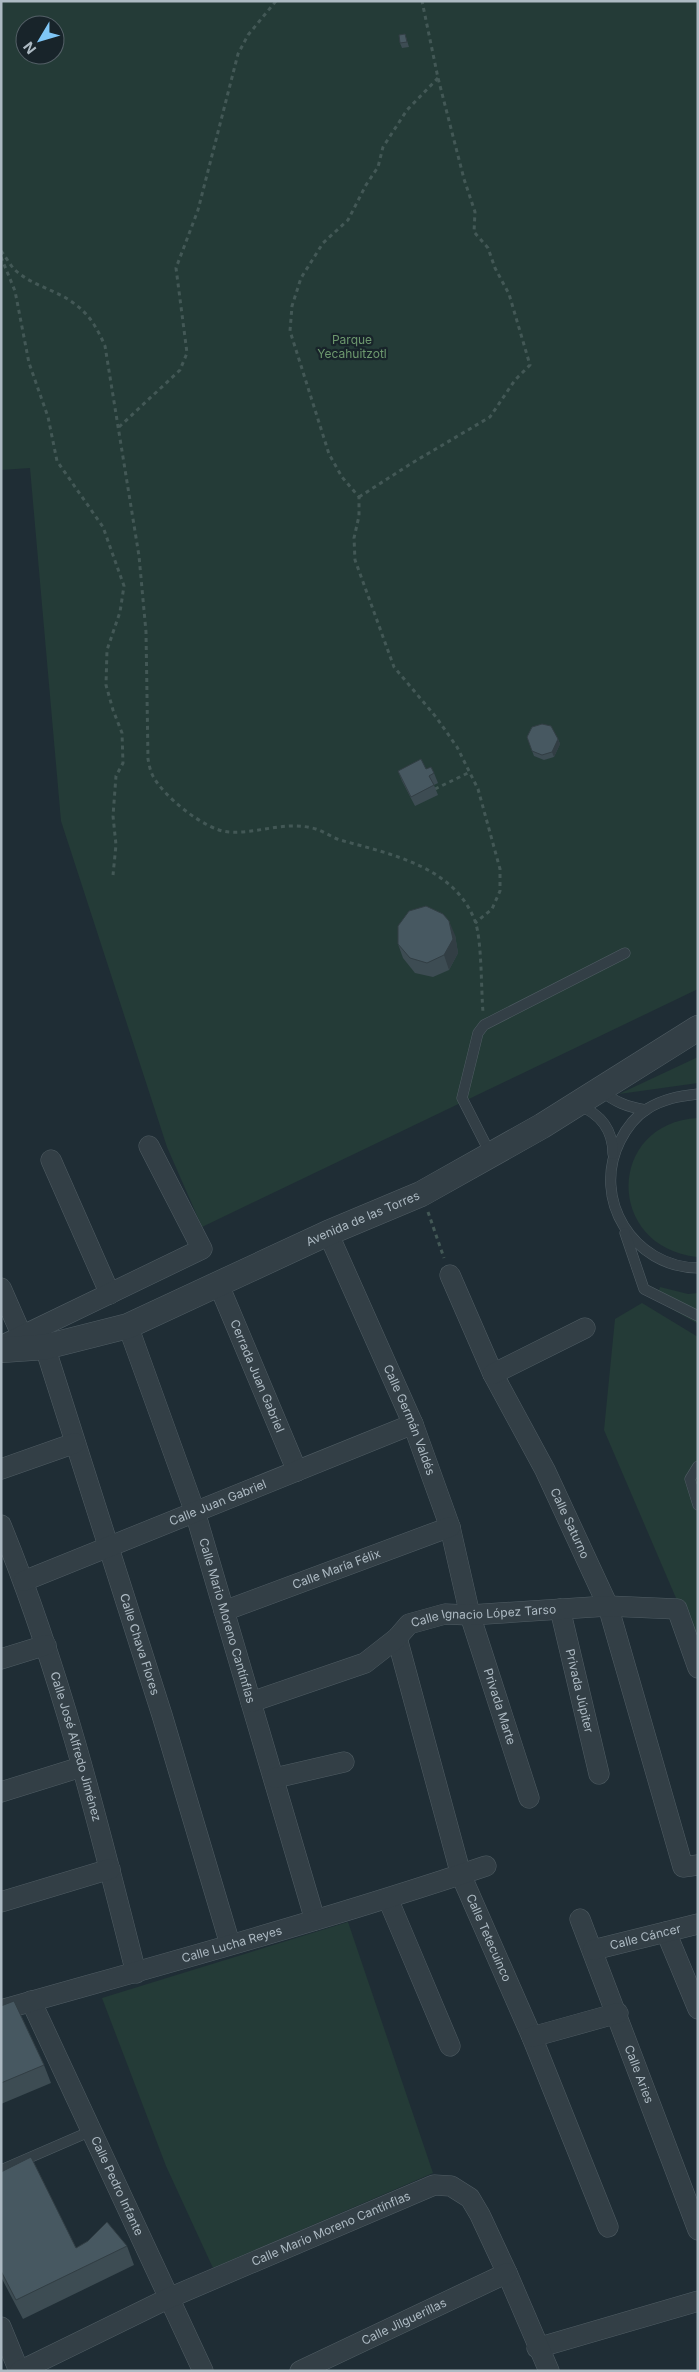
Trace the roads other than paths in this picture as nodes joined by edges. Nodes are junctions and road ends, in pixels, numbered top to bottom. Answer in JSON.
{"nodes":[{"id":1,"x":625,"y":953,"type":"dead end"},
{"id":2,"x":698,"y":1028,"type":"edge"},
{"id":3,"x":600,"y":1089,"type":"junction"},
{"id":4,"x":698,"y":1094,"type":"edge"},
{"id":5,"x":577,"y":1104,"type":"junction"},
{"id":6,"x":646,"y":1110,"type":"junction"},
{"id":7,"x":149,"y":1146,"type":"dead end"},
{"id":8,"x":491,"y":1156,"type":"junction"},
{"id":9,"x":613,"y":1156,"type":"junction"},
{"id":10,"x":51,"y":1160,"type":"dead end"},
{"id":11,"x":622,"y":1225,"type":"junction"},
{"id":12,"x":328,"y":1232,"type":"junction"},
{"id":13,"x":698,"y":1268,"type":"edge"},
{"id":14,"x":450,"y":1276,"type":"road end"},
{"id":15,"x":218,"y":1283,"type":"junction"},
{"id":16,"x":1,"y":1288,"type":"edge"},
{"id":17,"x":110,"y":1294,"type":"junction"},
{"id":18,"x":698,"y":1316,"type":"edge"},
{"id":19,"x":128,"y":1326,"type":"junction"},
{"id":20,"x":585,"y":1328,"type":"dead end"},
{"id":21,"x":22,"y":1336,"type":"junction"},
{"id":22,"x":1,"y":1346,"type":"edge"},
{"id":23,"x":45,"y":1347,"type":"junction"},
{"id":24,"x":1,"y":1350,"type":"edge"},
{"id":25,"x":493,"y":1374,"type":"junction"},
{"id":26,"x":413,"y":1424,"type":"junction"},
{"id":27,"x":75,"y":1443,"type":"junction"},
{"id":28,"x":698,"y":1466,"type":"edge"},
{"id":29,"x":1,"y":1469,"type":"edge"},
{"id":30,"x":297,"y":1471,"type":"junction"},
{"id":31,"x":698,"y":1505,"type":"edge"},
{"id":32,"x":195,"y":1512,"type":"junction"},
{"id":33,"x":450,"y":1527,"type":"junction"},
{"id":34,"x":3,"y":1534,"type":"edge"},
{"id":35,"x":108,"y":1548,"type":"junction"},
{"id":36,"x":24,"y":1581,"type":"junction"},
{"id":37,"x":608,"y":1606,"type":"junction"},
{"id":38,"x":560,"y":1609,"type":"junction"},
{"id":39,"x":224,"y":1611,"type":"junction"},
{"id":40,"x":470,"y":1615,"type":"junction"},
{"id":41,"x":397,"y":1638,"type":"junction"},
{"id":42,"x":46,"y":1644,"type":"junction"},
{"id":43,"x":1,"y":1659,"type":"edge"},
{"id":44,"x":698,"y":1668,"type":"edge"},
{"id":45,"x":251,"y":1702,"type":"junction"},
{"id":46,"x":344,"y":1762,"type":"dead end"},
{"id":47,"x":81,"y":1768,"type":"junction"},
{"id":48,"x":598,"y":1774,"type":"dead end"},
{"id":49,"x":275,"y":1778,"type":"junction"},
{"id":50,"x":1,"y":1792,"type":"edge"},
{"id":51,"x":529,"y":1798,"type":"dead end"},
{"id":52,"x":486,"y":1866,"type":"dead end"},
{"id":53,"x":690,"y":1866,"type":"edge"},
{"id":54,"x":110,"y":1869,"type":"junction"},
{"id":55,"x":461,"y":1875,"type":"junction"},
{"id":56,"x":388,"y":1898,"type":"junction"},
{"id":57,"x":1,"y":1902,"type":"edge"},
{"id":58,"x":580,"y":1919,"type":"dead end"},
{"id":59,"x":315,"y":1920,"type":"junction"},
{"id":60,"x":698,"y":1924,"type":"edge"},
{"id":61,"x":666,"y":1932,"type":"junction"},
{"id":62,"x":230,"y":1944,"type":"junction"},
{"id":63,"x":593,"y":1950,"type":"junction"},
{"id":64,"x":136,"y":1974,"type":"junction"},
{"id":65,"x":696,"y":1997,"type":"edge"},
{"id":66,"x":31,"y":2001,"type":"junction"},
{"id":67,"x":1,"y":2010,"type":"edge"},
{"id":68,"x":618,"y":2013,"type":"junction"},
{"id":69,"x":532,"y":2037,"type":"junction"},
{"id":70,"x":450,"y":2046,"type":"dead end"},
{"id":71,"x":91,"y":2131,"type":"junction"},
{"id":72,"x":1,"y":2170,"type":"edge"},
{"id":73,"x":608,"y":2227,"type":"dead end"},
{"id":74,"x":698,"y":2230,"type":"edge"},
{"id":75,"x":507,"y":2273,"type":"junction"},
{"id":76,"x":169,"y":2298,"type":"junction"},
{"id":77,"x":696,"y":2307,"type":"edge"},
{"id":78,"x":1,"y":2327,"type":"edge"},
{"id":79,"x":538,"y":2348,"type":"junction"},
{"id":80,"x":20,"y":2371,"type":"edge"},
{"id":81,"x":203,"y":2371,"type":"edge"},
{"id":82,"x":300,"y":2371,"type":"edge"},
{"id":83,"x":549,"y":2371,"type":"edge"}],
"edges":[{"from":1,"to":8,"type":"lane"},
{"from":2,"to":3,"type":"street","name":"Avenida de las Torres"},
{"from":3,"to":5,"type":"street","name":"Avenida de las Torres"},
{"from":3,"to":6,"type":"lane"},
{"from":4,"to":6,"type":"lane"},
{"from":5,"to":8,"type":"street","name":"Avenida de las Torres"},
{"from":5,"to":9,"type":"lane"},
{"from":6,"to":9,"type":"lane"},
{"from":7,"to":17,"type":"street"},
{"from":8,"to":12,"type":"street","name":"Avenida de las Torres"},
{"from":9,"to":11,"type":"lane"},
{"from":10,"to":17,"type":"street"},
{"from":11,"to":13,"type":"lane"},
{"from":11,"to":18,"type":"lane"},
{"from":12,"to":15,"type":"street","name":"Avenida de las Torres"},
{"from":12,"to":26,"type":"street","name":"Calle Germán Valdés"},
{"from":14,"to":25,"type":"street","name":"Calle Saturno"},
{"from":15,"to":19,"type":"street","name":"Avenida de las Torres"},
{"from":15,"to":30,"type":"street","name":"Cerrada Juan Gabriel"},
{"from":16,"to":21,"type":"street"},
{"from":17,"to":21,"type":"street"},
{"from":19,"to":23,"type":"street","name":"Avenida de las Torres"},
{"from":19,"to":32,"type":"street","name":"Calle Mario Moreno Cantínflas"},
{"from":20,"to":25,"type":"street"},
{"from":21,"to":22,"type":"street"},
{"from":23,"to":24,"type":"street","name":"Avenida de las Torres"},
{"from":23,"to":27,"type":"street","name":"Calle Chava Flores"},
{"from":25,"to":37,"type":"street","name":"Calle Saturno"},
{"from":26,"to":30,"type":"street","name":"Calle Juan Gabriel"},
{"from":26,"to":33,"type":"street","name":"Calle Germán Valdés"},
{"from":27,"to":29,"type":"street"},
{"from":27,"to":35,"type":"street","name":"Calle Chava Flores"},
{"from":28,"to":31,"type":"lane"},
{"from":30,"to":32,"type":"street","name":"Calle Juan Gabriel"},
{"from":32,"to":35,"type":"street","name":"Calle Juan Gabriel"},
{"from":32,"to":39,"type":"street","name":"Calle Mario Moreno Cantínflas"},
{"from":33,"to":39,"type":"street","name":"Calle María Félix"},
{"from":33,"to":40,"type":"street","name":"Calle Germán Valdés"},
{"from":34,"to":36,"type":"street","name":"Calle José Alfredo Jiménez"},
{"from":35,"to":36,"type":"street","name":"Calle Juan Gabriel"},
{"from":35,"to":62,"type":"street","name":"Calle Chava Flores"},
{"from":36,"to":42,"type":"street","name":"Calle José Alfredo Jiménez"},
{"from":37,"to":38,"type":"street","name":"Calle Ignacio López Tarso"},
{"from":37,"to":44,"type":"street","name":"Calle Ignacio López Tarso"},
{"from":37,"to":53,"type":"street","name":"Calle Saturno"},
{"from":38,"to":40,"type":"street","name":"Calle Ignacio López Tarso"},
{"from":38,"to":48,"type":"street","name":"Privada Júpiter"},
{"from":39,"to":45,"type":"street","name":"Calle Mario Moreno Cantínflas"},
{"from":40,"to":41,"type":"street","name":"Calle Ignacio López Tarso"},
{"from":40,"to":51,"type":"street","name":"Privada Marte"},
{"from":41,"to":45,"type":"street","name":"Calle Ignacio López Tarso"},
{"from":41,"to":55,"type":"street","name":"Calle Tetecuinco"},
{"from":42,"to":43,"type":"street"},
{"from":42,"to":47,"type":"street","name":"Calle José Alfredo Jiménez"},
{"from":45,"to":49,"type":"street","name":"Calle Mario Moreno Cantínflas"},
{"from":46,"to":49,"type":"street"},
{"from":47,"to":50,"type":"street"},
{"from":47,"to":54,"type":"street","name":"Calle José Alfredo Jiménez"},
{"from":49,"to":59,"type":"street","name":"Calle Mario Moreno Cantínflas"},
{"from":52,"to":55,"type":"street","name":"Calle Lucha Reyes"},
{"from":54,"to":57,"type":"street"},
{"from":54,"to":64,"type":"street","name":"Calle José Alfredo Jiménez"},
{"from":55,"to":56,"type":"street","name":"Calle Lucha Reyes"},
{"from":55,"to":69,"type":"street","name":"Calle Tetecuinco"},
{"from":56,"to":59,"type":"street","name":"Calle Lucha Reyes"},
{"from":56,"to":70,"type":"street"},
{"from":58,"to":63,"type":"street","name":"Calle Aries"},
{"from":59,"to":62,"type":"street","name":"Calle Lucha Reyes"},
{"from":60,"to":61,"type":"street","name":"Calle Cáncer"},
{"from":61,"to":63,"type":"street","name":"Calle Cáncer"},
{"from":61,"to":65,"type":"street"},
{"from":62,"to":64,"type":"street","name":"Calle Lucha Reyes"},
{"from":63,"to":68,"type":"street","name":"Calle Aries"},
{"from":64,"to":66,"type":"street","name":"Calle Lucha Reyes"},
{"from":66,"to":67,"type":"street","name":"Calle Lucha Reyes"},
{"from":66,"to":71,"type":"street","name":"Calle Pedro Infante"},
{"from":68,"to":69,"type":"street"},
{"from":68,"to":74,"type":"street","name":"Calle Aries"},
{"from":69,"to":73,"type":"street","name":"Calle Tetecuinco"},
{"from":71,"to":72,"type":"lane"},
{"from":71,"to":76,"type":"street","name":"Calle Pedro Infante"},
{"from":75,"to":76,"type":"street","name":"Calle Mario Moreno Cantínflas"},
{"from":75,"to":79,"type":"street","name":"Calle Mario Moreno Cantínflas"},
{"from":75,"to":82,"type":"street","name":"Calle Jilguerillas"},
{"from":76,"to":80,"type":"street","name":"Calle Mario Moreno Cantínflas"},
{"from":76,"to":81,"type":"street","name":"Calle Pedro Infante"},
{"from":77,"to":79,"type":"street"},
{"from":78,"to":80,"type":"street"},
{"from":79,"to":83,"type":"street","name":"Calle Mario Moreno Cantínflas"}]}
